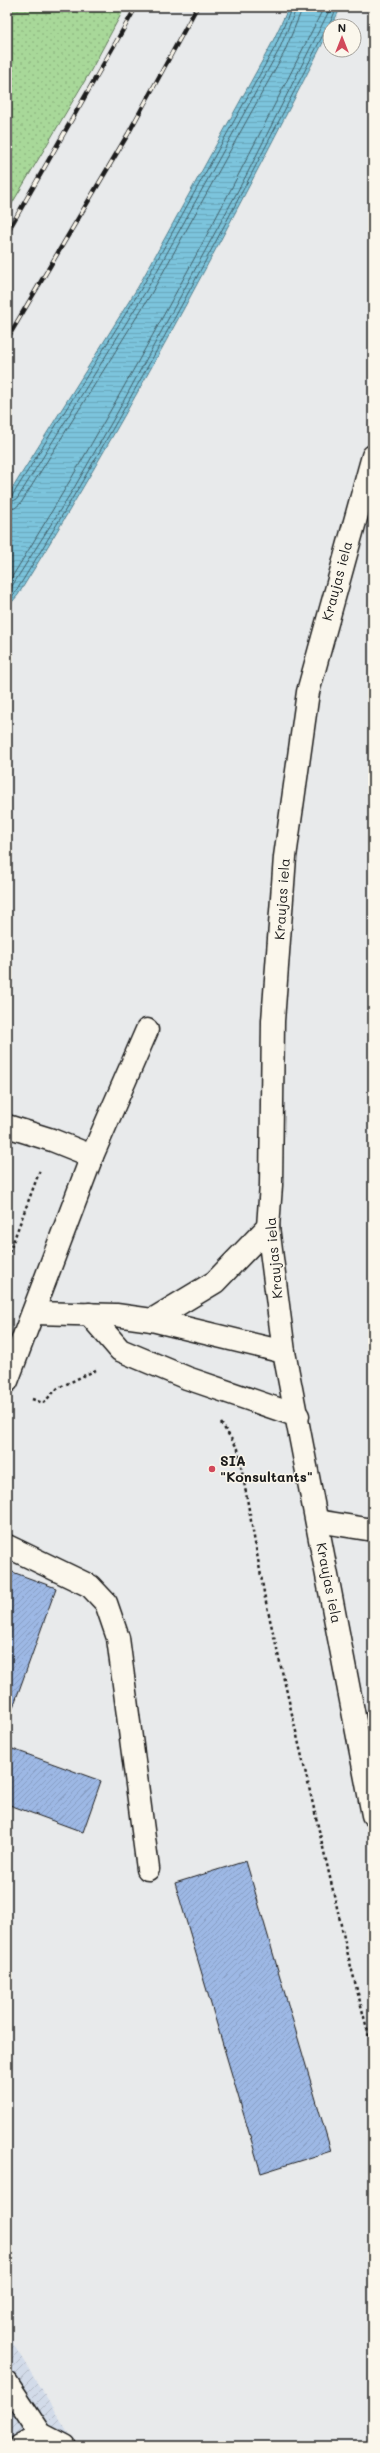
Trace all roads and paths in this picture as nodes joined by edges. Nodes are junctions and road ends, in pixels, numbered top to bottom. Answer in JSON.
{"nodes":[{"id":1,"x":373,"y":456,"type":"edge"},
{"id":2,"x":147,"y":1030,"type":"dead end"},
{"id":3,"x":7,"y":1126,"type":"edge"},
{"id":4,"x":52,"y":1140,"type":"junction"},
{"id":5,"x":92,"y":1156,"type":"junction"},
{"id":6,"x":268,"y":1227,"type":"junction"},
{"id":7,"x":7,"y":1258,"type":"edge"},
{"id":8,"x":33,"y":1313,"type":"junction"},
{"id":9,"x":89,"y":1314,"type":"junction"},
{"id":10,"x":152,"y":1320,"type":"junction"},
{"id":11,"x":284,"y":1352,"type":"junction"},
{"id":12,"x":103,"y":1372,"type":"dead end"},
{"id":13,"x":7,"y":1381,"type":"edge"},
{"id":14,"x":28,"y":1398,"type":"dead end"},
{"id":15,"x":298,"y":1416,"type":"junction"},
{"id":16,"x":219,"y":1421,"type":"dead end"},
{"id":17,"x":318,"y":1521,"type":"junction"},
{"id":18,"x":373,"y":1530,"type":"edge"},
{"id":19,"x":7,"y":1546,"type":"edge"},
{"id":20,"x":373,"y":1815,"type":"edge"},
{"id":21,"x":148,"y":1869,"type":"dead end"},
{"id":22,"x":373,"y":2052,"type":"edge"},
{"id":23,"x":7,"y":2383,"type":"edge"},
{"id":24,"x":40,"y":2434,"type":"junction"},
{"id":25,"x":20,"y":2446,"type":"edge"},
{"id":26,"x":64,"y":2446,"type":"edge"}],
"edges":[{"from":1,"to":6,"type":"street","name":"Kraujas iela"},
{"from":2,"to":5,"type":"street"},
{"from":3,"to":4,"type":"street"},
{"from":4,"to":5,"type":"street"},
{"from":4,"to":7,"type":"path"},
{"from":5,"to":8,"type":"street"},
{"from":6,"to":10,"type":"street"},
{"from":6,"to":11,"type":"street","name":"Kraujas iela"},
{"from":8,"to":9,"type":"street"},
{"from":8,"to":13,"type":"street"},
{"from":9,"to":10,"type":"street"},
{"from":9,"to":15,"type":"street"},
{"from":10,"to":11,"type":"street"},
{"from":11,"to":15,"type":"street","name":"Kraujas iela"},
{"from":12,"to":14,"type":"path"},
{"from":15,"to":17,"type":"street","name":"Kraujas iela"},
{"from":16,"to":22,"type":"path"},
{"from":17,"to":18,"type":"street"},
{"from":17,"to":20,"type":"street","name":"Kraujas iela"},
{"from":19,"to":21,"type":"street"},
{"from":23,"to":24,"type":"street"},
{"from":24,"to":25,"type":"street"},
{"from":24,"to":26,"type":"street"}]}
